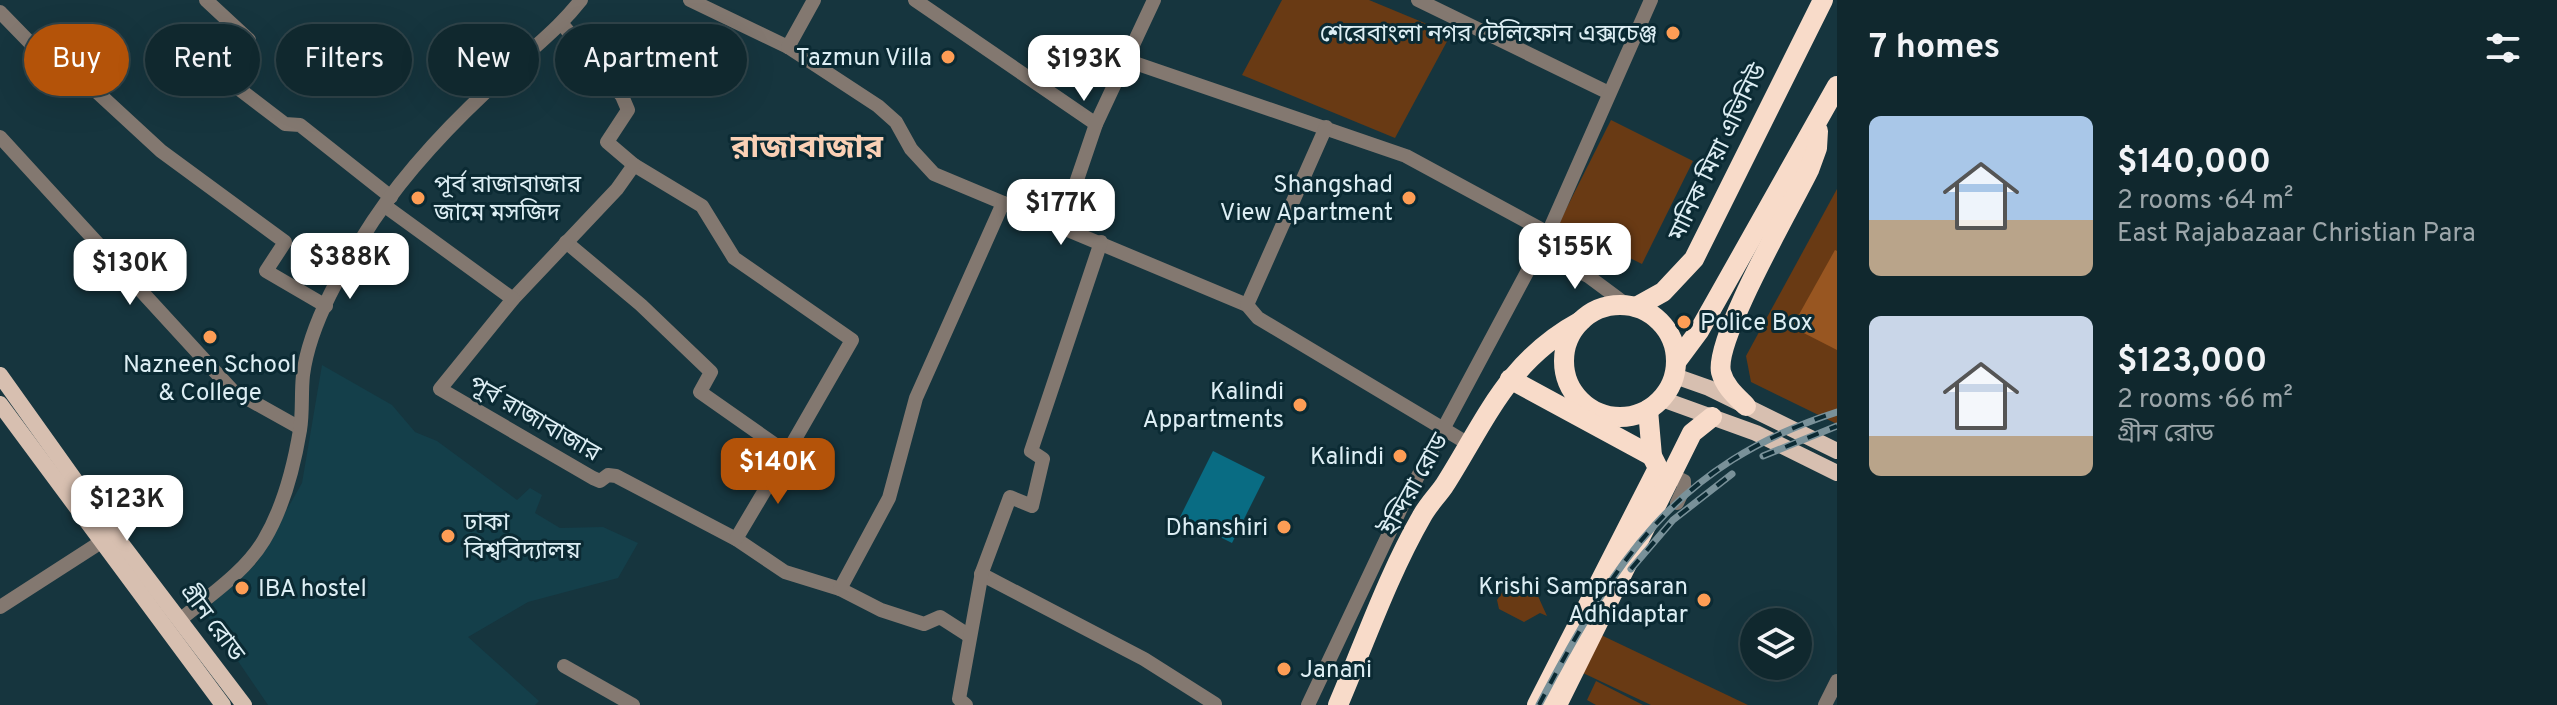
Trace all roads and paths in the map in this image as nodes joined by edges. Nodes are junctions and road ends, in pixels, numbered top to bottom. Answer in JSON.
{"nodes":[{"id":1,"x":206,"y":0,"type":"edge"},
{"id":2,"x":581,"y":0,"type":"edge"},
{"id":3,"x":690,"y":0,"type":"edge"},
{"id":4,"x":814,"y":0,"type":"edge"},
{"id":5,"x":915,"y":0,"type":"edge"},
{"id":6,"x":1154,"y":0,"type":"edge"},
{"id":7,"x":1418,"y":0,"type":"edge"},
{"id":8,"x":1651,"y":0,"type":"edge"},
{"id":9,"x":1818,"y":2,"type":"edge"},
{"id":10,"x":0,"y":12,"type":"edge"},
{"id":11,"x":562,"y":24,"type":"edge"},
{"id":12,"x":555,"y":30,"type":"edge"},
{"id":13,"x":788,"y":47,"type":"junction"},
{"id":14,"x":1123,"y":59,"type":"junction"},
{"id":15,"x":1837,"y":86,"type":"edge"},
{"id":16,"x":1609,"y":93,"type":"junction"},
{"id":17,"x":622,"y":96,"type":"edge"},
{"id":18,"x":1818,"y":123,"type":"junction"},
{"id":19,"x":1096,"y":124,"type":"junction"},
{"id":20,"x":1326,"y":127,"type":"junction"},
{"id":21,"x":0,"y":137,"type":"edge"},
{"id":22,"x":634,"y":165,"type":"junction"},
{"id":23,"x":388,"y":202,"type":"junction"},
{"id":24,"x":1003,"y":203,"type":"junction"},
{"id":25,"x":1061,"y":227,"type":"junction"},
{"id":26,"x":1548,"y":233,"type":"junction"},
{"id":27,"x":566,"y":242,"type":"junction"},
{"id":28,"x":1101,"y":242,"type":"junction"},
{"id":29,"x":1538,"y":251,"type":"junction"},
{"id":30,"x":513,"y":299,"type":"junction"},
{"id":31,"x":1247,"y":305,"type":"junction"},
{"id":32,"x":326,"y":306,"type":"junction"},
{"id":33,"x":1632,"y":306,"type":"junction"},
{"id":34,"x":1581,"y":321,"type":"junction"},
{"id":35,"x":1676,"y":369,"type":"junction"},
{"id":36,"x":0,"y":375,"type":"edge"},
{"id":37,"x":1510,"y":379,"type":"junction"},
{"id":38,"x":0,"y":404,"type":"edge"},
{"id":39,"x":1655,"y":405,"type":"junction"},
{"id":40,"x":1746,"y":406,"type":"junction"},
{"id":41,"x":1712,"y":417,"type":"junction"},
{"id":42,"x":1443,"y":426,"type":"junction"},
{"id":43,"x":300,"y":428,"type":"junction"},
{"id":44,"x":1467,"y":443,"type":"junction"},
{"id":45,"x":1837,"y":451,"type":"edge"},
{"id":46,"x":787,"y":453,"type":"junction"},
{"id":47,"x":1660,"y":466,"type":"junction"},
{"id":48,"x":1837,"y":473,"type":"edge"},
{"id":49,"x":1677,"y":503,"type":"dead end"},
{"id":50,"x":736,"y":539,"type":"junction"},
{"id":51,"x":101,"y":542,"type":"junction"},
{"id":52,"x":981,"y":574,"type":"junction"},
{"id":53,"x":840,"y":589,"type":"junction"},
{"id":54,"x":0,"y":607,"type":"edge"},
{"id":55,"x":181,"y":619,"type":"junction"},
{"id":56,"x":968,"y":635,"type":"junction"},
{"id":57,"x":564,"y":666,"type":"dead end"},
{"id":58,"x":1837,"y":681,"type":"edge"},
{"id":59,"x":962,"y":702,"type":"edge"},
{"id":60,"x":223,"y":705,"type":"edge"},
{"id":61,"x":244,"y":705,"type":"edge"},
{"id":62,"x":633,"y":705,"type":"edge"},
{"id":63,"x":1215,"y":705,"type":"edge"},
{"id":64,"x":1308,"y":705,"type":"edge"},
{"id":65,"x":1338,"y":705,"type":"edge"},
{"id":66,"x":1537,"y":705,"type":"edge"},
{"id":67,"x":1557,"y":705,"type":"edge"},
{"id":68,"x":1825,"y":705,"type":"edge"}],
"edges":[{"from":1,"to":23,"type":"street"},
{"from":2,"to":11,"type":"street"},
{"from":3,"to":13,"type":"street"},
{"from":4,"to":13,"type":"street"},
{"from":5,"to":19,"type":"street"},
{"from":6,"to":14,"type":"street"},
{"from":7,"to":16,"type":"street"},
{"from":8,"to":16,"type":"street","name":"ইন্দিরা রোড"},
{"from":9,"to":33,"type":"highway","name":"মানিক মিয়া এভিনিউ"},
{"from":10,"to":32,"type":"street"},
{"from":12,"to":23,"type":"street"},
{"from":13,"to":24,"type":"street"},
{"from":14,"to":19,"type":"street"},
{"from":14,"to":20,"type":"street"},
{"from":15,"to":18,"type":"highway"},
{"from":16,"to":26,"type":"street","name":"ইন্দিরা রোড"},
{"from":17,"to":22,"type":"street"},
{"from":18,"to":35,"type":"highway"},
{"from":18,"to":40,"type":"highway"},
{"from":19,"to":25,"type":"street"},
{"from":20,"to":26,"type":"street"},
{"from":20,"to":31,"type":"street"},
{"from":21,"to":43,"type":"street"},
{"from":22,"to":27,"type":"street","name":"পূর্ব রাজাবাজার"},
{"from":22,"to":46,"type":"street"},
{"from":23,"to":30,"type":"street"},
{"from":23,"to":32,"type":"street"},
{"from":24,"to":25,"type":"street"},
{"from":24,"to":53,"type":"street"},
{"from":25,"to":28,"type":"street"},
{"from":26,"to":29,"type":"street","name":"ইন্দিরা রোড"},
{"from":27,"to":30,"type":"street","name":"পূর্ব রাজাবাজার"},
{"from":27,"to":46,"type":"street"},
{"from":28,"to":31,"type":"street"},
{"from":28,"to":52,"type":"street"},
{"from":29,"to":33,"type":"street"},
{"from":29,"to":42,"type":"street","name":"ইন্দিরা রোড"},
{"from":30,"to":50,"type":"street","name":"পূর্ব রাজাবাজার"},
{"from":31,"to":42,"type":"street"},
{"from":32,"to":43,"type":"street"},
{"from":33,"to":34,"type":"highway"},
{"from":33,"to":35,"type":"highway"},
{"from":34,"to":37,"type":"highway","name":"ইন্দিরা রোড"},
{"from":34,"to":39,"type":"highway"},
{"from":35,"to":39,"type":"highway"},
{"from":35,"to":40,"type":"main road"},
{"from":36,"to":55,"type":"main road","name":"গ্রীন রোড"},
{"from":37,"to":44,"type":"highway","name":"ইন্দিরা রোড"},
{"from":37,"to":47,"type":"highway"},
{"from":38,"to":51,"type":"main road","name":"গ্রীন রোড"},
{"from":39,"to":41,"type":"main road"},
{"from":39,"to":47,"type":"highway"},
{"from":40,"to":45,"type":"main road"},
{"from":41,"to":47,"type":"highway"},
{"from":41,"to":48,"type":"main road"},
{"from":42,"to":44,"type":"street"},
{"from":42,"to":64,"type":"street","name":"ইন্দিরা রোড"},
{"from":43,"to":55,"type":"street"},
{"from":44,"to":65,"type":"highway","name":"ইন্দিরা রোড"},
{"from":46,"to":50,"type":"street"},
{"from":47,"to":49,"type":"street"},
{"from":47,"to":66,"type":"highway"},
{"from":47,"to":67,"type":"highway"},
{"from":50,"to":53,"type":"street","name":"পূর্ব রাজাবাজার"},
{"from":51,"to":54,"type":"street"},
{"from":51,"to":60,"type":"main road","name":"গ্রীন রোড"},
{"from":52,"to":56,"type":"street"},
{"from":52,"to":63,"type":"street"},
{"from":53,"to":56,"type":"street","name":"পূর্ব রাজাবাজার"},
{"from":55,"to":61,"type":"main road","name":"গ্রীন রোড"},
{"from":56,"to":59,"type":"street"},
{"from":57,"to":62,"type":"street"},
{"from":58,"to":68,"type":"street"}]}
